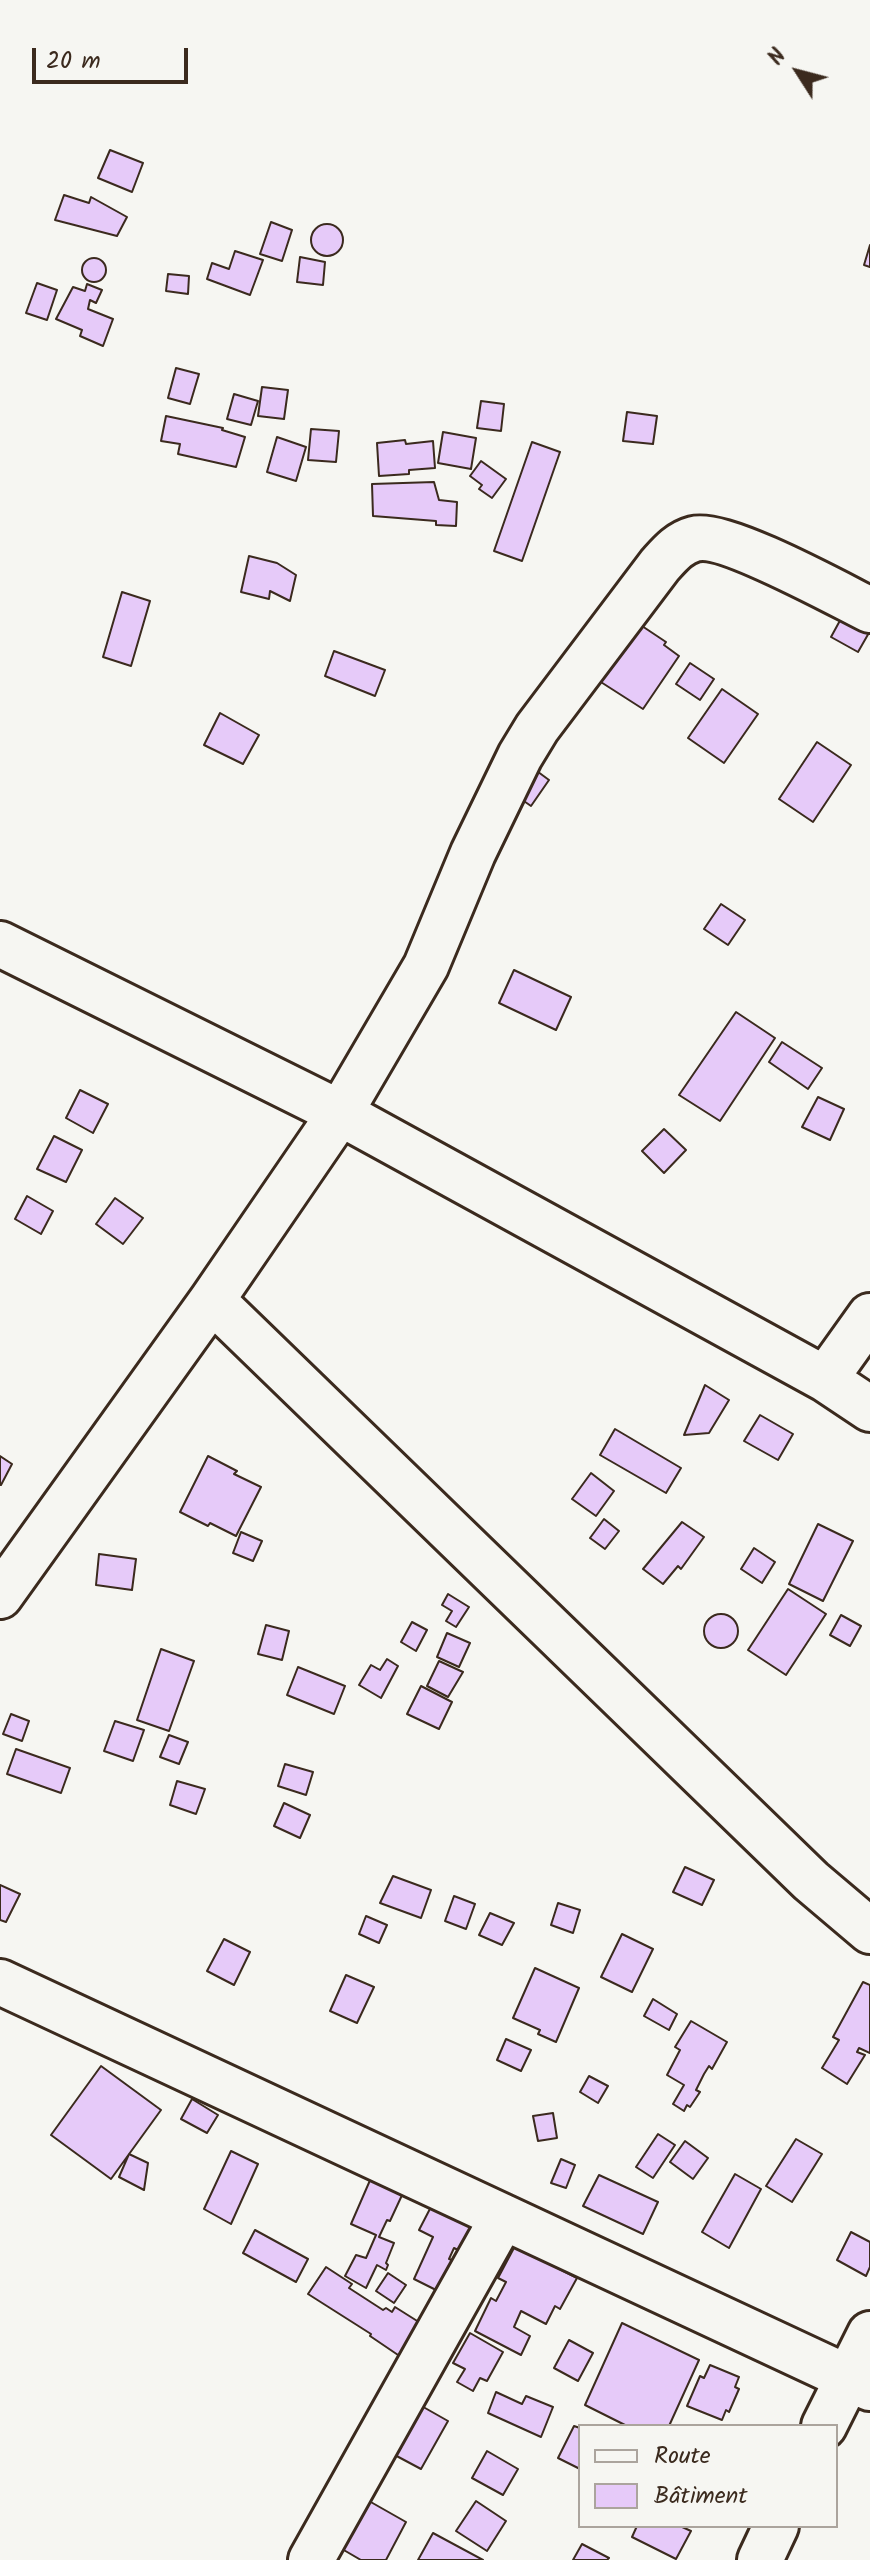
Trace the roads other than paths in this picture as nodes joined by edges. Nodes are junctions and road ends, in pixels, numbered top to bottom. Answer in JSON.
{"nodes":[{"id":1,"x":870,"y":610,"type":"edge"},
{"id":2,"x":3,"y":952,"type":"edge"},
{"id":3,"x":340,"y":1113,"type":"junction"},
{"id":4,"x":212,"y":1300,"type":"junction"},
{"id":5,"x":870,"y":1316,"type":"edge"},
{"id":6,"x":825,"y":1379,"type":"junction"},
{"id":7,"x":870,"y":1409,"type":"edge"},
{"id":8,"x":0,"y":1596,"type":"edge"},
{"id":9,"x":870,"y":1931,"type":"edge"},
{"id":10,"x":5,"y":1994,"type":"edge"},
{"id":11,"x":503,"y":2217,"type":"junction"},
{"id":12,"x":870,"y":2334,"type":"edge"},
{"id":13,"x":858,"y":2383,"type":"edge"},
{"id":14,"x":826,"y":2424,"type":"edge"},
{"id":15,"x":775,"y":2528,"type":"edge"},
{"id":16,"x":311,"y":2560,"type":"edge"},
{"id":17,"x":760,"y":2560,"type":"edge"}],
"edges":[{"from":1,"to":3,"type":"street"},
{"from":2,"to":3,"type":"street"},
{"from":3,"to":4,"type":"street"},
{"from":3,"to":6,"type":"street"},
{"from":4,"to":8,"type":"street"},
{"from":4,"to":9,"type":"street"},
{"from":5,"to":6,"type":"street"},
{"from":6,"to":7,"type":"street"},
{"from":10,"to":11,"type":"street"},
{"from":11,"to":13,"type":"street"},
{"from":11,"to":16,"type":"street"},
{"from":12,"to":13,"type":"street"},
{"from":13,"to":14,"type":"street"},
{"from":15,"to":17,"type":"street"}]}
